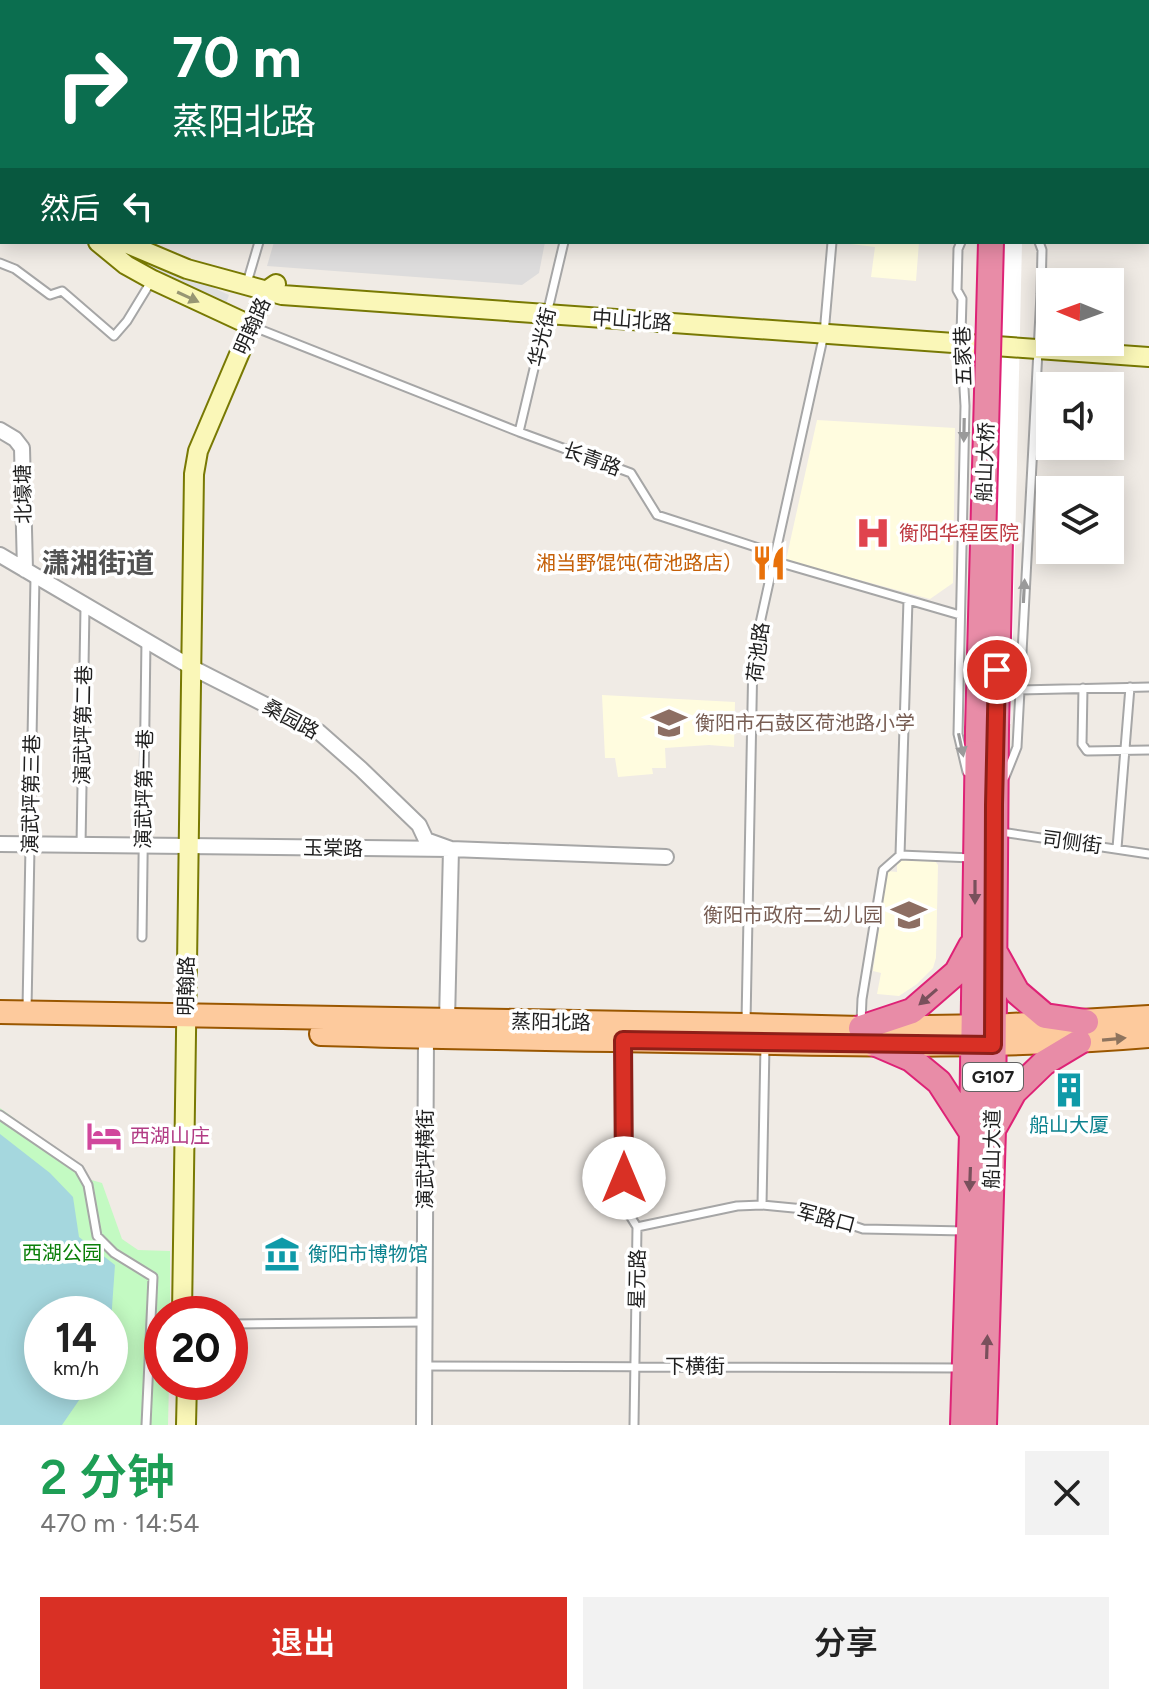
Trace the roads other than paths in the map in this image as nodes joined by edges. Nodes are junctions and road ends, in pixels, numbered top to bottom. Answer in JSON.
{"nodes":[{"id":1,"x":100,"y":244,"type":"edge"},
{"id":2,"x":128,"y":244,"type":"edge"},
{"id":3,"x":150,"y":244,"type":"edge"},
{"id":4,"x":258,"y":244,"type":"edge"},
{"id":5,"x":564,"y":244,"type":"edge"},
{"id":6,"x":832,"y":244,"type":"edge"},
{"id":7,"x":960,"y":244,"type":"edge"},
{"id":8,"x":991,"y":244,"type":"edge"},
{"id":9,"x":1007,"y":244,"type":"edge"},
{"id":10,"x":1040,"y":244,"type":"edge"},
{"id":11,"x":0,"y":263,"type":"edge"},
{"id":12,"x":1042,"y":268,"type":"edge"},
{"id":13,"x":249,"y":276,"type":"junction"},
{"id":14,"x":153,"y":280,"type":"junction"},
{"id":15,"x":272,"y":289,"type":"junction"},
{"id":16,"x":548,"y":310,"type":"junction"},
{"id":17,"x":255,"y":327,"type":"junction"},
{"id":18,"x":824,"y":329,"type":"junction"},
{"id":19,"x":962,"y":339,"type":"junction"},
{"id":20,"x":1036,"y":343,"type":"edge"},
{"id":21,"x":1124,"y":346,"type":"edge"},
{"id":22,"x":1149,"y":348,"type":"edge"},
{"id":23,"x":1124,"y":354,"type":"edge"},
{"id":24,"x":1041,"y":356,"type":"edge"},
{"id":25,"x":1149,"y":357,"type":"edge"},
{"id":26,"x":0,"y":430,"type":"edge"},
{"id":27,"x":519,"y":432,"type":"junction"},
{"id":28,"x":0,"y":555,"type":"edge"},
{"id":29,"x":774,"y":561,"type":"junction"},
{"id":30,"x":30,"y":572,"type":"junction"},
{"id":31,"x":908,"y":600,"type":"junction"},
{"id":32,"x":85,"y":604,"type":"junction"},
{"id":33,"x":960,"y":615,"type":"junction"},
{"id":34,"x":146,"y":640,"type":"junction"},
{"id":35,"x":194,"y":669,"type":"junction"},
{"id":36,"x":1130,"y":687,"type":"junction"},
{"id":37,"x":1149,"y":687,"type":"edge"},
{"id":38,"x":1083,"y":688,"type":"junction"},
{"id":39,"x":1019,"y":690,"type":"junction"},
{"id":40,"x":987,"y":730,"type":"junction"},
{"id":41,"x":1125,"y":750,"type":"junction"},
{"id":42,"x":1149,"y":750,"type":"edge"},
{"id":43,"x":985,"y":806,"type":"junction"},
{"id":44,"x":994,"y":831,"type":"junction"},
{"id":45,"x":0,"y":844,"type":"edge"},
{"id":46,"x":30,"y":845,"type":"junction"},
{"id":47,"x":81,"y":846,"type":"junction"},
{"id":48,"x":143,"y":847,"type":"junction"},
{"id":49,"x":192,"y":847,"type":"junction"},
{"id":50,"x":1117,"y":848,"type":"junction"},
{"id":51,"x":451,"y":849,"type":"junction"},
{"id":52,"x":1149,"y":854,"type":"edge"},
{"id":53,"x":900,"y":855,"type":"junction"},
{"id":54,"x":666,"y":857,"type":"dead end"},
{"id":55,"x":975,"y":858,"type":"junction"},
{"id":56,"x":142,"y":937,"type":"dead end"},
{"id":57,"x":984,"y":945,"type":"junction"},
{"id":58,"x":0,"y":1012,"type":"edge"},
{"id":59,"x":27,"y":1013,"type":"junction"},
{"id":60,"x":1143,"y":1014,"type":"edge"},
{"id":61,"x":447,"y":1021,"type":"junction"},
{"id":62,"x":189,"y":1023,"type":"junction"},
{"id":63,"x":746,"y":1025,"type":"junction"},
{"id":64,"x":0,"y":1027,"type":"edge"},
{"id":65,"x":1082,"y":1032,"type":"junction"},
{"id":66,"x":867,"y":1036,"type":"junction"},
{"id":67,"x":983,"y":1036,"type":"junction"},
{"id":68,"x":1149,"y":1036,"type":"edge"},
{"id":69,"x":426,"y":1037,"type":"junction"},
{"id":70,"x":623,"y":1040,"type":"junction"},
{"id":71,"x":765,"y":1043,"type":"junction"},
{"id":72,"x":0,"y":1115,"type":"edge"},
{"id":73,"x":982,"y":1132,"type":"junction"},
{"id":74,"x":762,"y":1205,"type":"junction"},
{"id":75,"x":637,"y":1227,"type":"junction"},
{"id":76,"x":968,"y":1231,"type":"junction"},
{"id":77,"x":185,"y":1296,"type":"edge"},
{"id":78,"x":425,"y":1322,"type":"junction"},
{"id":79,"x":248,"y":1324,"type":"edge"},
{"id":80,"x":424,"y":1366,"type":"junction"},
{"id":81,"x":635,"y":1366,"type":"junction"},
{"id":82,"x":965,"y":1368,"type":"junction"},
{"id":83,"x":184,"y":1400,"type":"edge"},
{"id":84,"x":146,"y":1425,"type":"edge"},
{"id":85,"x":183,"y":1425,"type":"edge"},
{"id":86,"x":424,"y":1425,"type":"edge"},
{"id":87,"x":634,"y":1425,"type":"edge"},
{"id":88,"x":963,"y":1425,"type":"edge"},
{"id":89,"x":984,"y":1425,"type":"edge"}],
"edges":[{"from":1,"to":14,"type":"main road"},
{"from":2,"to":15,"type":"main road","name":"中山北路"},
{"from":3,"to":13,"type":"main road","name":"中山北路"},
{"from":4,"to":13,"type":"lane"},
{"from":5,"to":16,"type":"lane","name":"华光街"},
{"from":6,"to":18,"type":"lane","name":"荷池路"},
{"from":7,"to":19,"type":"lane","name":"五家巷"},
{"from":8,"to":40,"type":"highway","name":"船山大桥","number":"G107","bridge":true},
{"from":9,"to":40,"type":"highway","name":"船山大桥","number":"G107","bridge":true},
{"from":10,"to":12,"type":"lane"},
{"from":11,"to":14,"type":"lane"},
{"from":13,"to":15,"type":"main road","name":"中山北路"},
{"from":14,"to":17,"type":"main road","one_way":true},
{"from":15,"to":16,"type":"main road","name":"中山北路"},
{"from":15,"to":17,"type":"main road","name":"明翰路"},
{"from":16,"to":18,"type":"main road","name":"中山北路"},
{"from":16,"to":27,"type":"lane","name":"华光街"},
{"from":17,"to":27,"type":"lane","name":"长青路"},
{"from":17,"to":35,"type":"main road","name":"明翰路"},
{"from":18,"to":19,"type":"main road","name":"中山北路"},
{"from":18,"to":29,"type":"lane","name":"荷池路"},
{"from":19,"to":20,"type":"main road","name":"中山北路"},
{"from":19,"to":33,"type":"lane","name":"五家巷","one_way":true},
{"from":21,"to":22,"type":"main road"},
{"from":23,"to":25,"type":"main road","name":"中山北路"},
{"from":39,"to":24,"type":"lane","one_way":true},
{"from":26,"to":30,"type":"street","name":"北壕塘"},
{"from":27,"to":29,"type":"lane","name":"长青路"},
{"from":28,"to":30,"type":"street","name":"桑园路"},
{"from":29,"to":31,"type":"lane","name":"长青路"},
{"from":29,"to":63,"type":"lane","name":"荷池路"},
{"from":30,"to":32,"type":"street","name":"桑园路"},
{"from":30,"to":46,"type":"lane","name":"演武坪第三巷"},
{"from":31,"to":33,"type":"lane","name":"长青路"},
{"from":31,"to":53,"type":"lane"},
{"from":32,"to":34,"type":"street","name":"桑园路"},
{"from":32,"to":47,"type":"lane","name":"演武坪第二巷"},
{"from":33,"to":43,"type":"lane","name":"五家巷","one_way":true},
{"from":34,"to":35,"type":"street","name":"桑园路"},
{"from":34,"to":48,"type":"lane","name":"演武坪第一巷"},
{"from":35,"to":49,"type":"main road","name":"明翰路"},
{"from":35,"to":51,"type":"street","name":"桑园路"},
{"from":36,"to":37,"type":"lane"},
{"from":36,"to":38,"type":"lane"},
{"from":36,"to":41,"type":"lane"},
{"from":38,"to":39,"type":"lane"},
{"from":38,"to":41,"type":"lane"},
{"from":39,"to":43,"type":"lane"},
{"from":40,"to":43,"type":"highway","name":"船山大道","number":"G107"},
{"from":41,"to":42,"type":"lane"},
{"from":41,"to":50,"type":"lane"},
{"from":43,"to":44,"type":"highway","name":"船山大道","number":"G107"},
{"from":43,"to":55,"type":"highway","name":"船山大道","number":"G107"},
{"from":44,"to":50,"type":"lane","name":"司侧街"},
{"from":44,"to":57,"type":"highway","name":"船山大道","number":"G107"},
{"from":45,"to":46,"type":"street","name":"玉棠路"},
{"from":46,"to":47,"type":"street","name":"玉棠路"},
{"from":46,"to":59,"type":"lane","name":"演武坪第三巷"},
{"from":47,"to":48,"type":"street","name":"玉棠路"},
{"from":48,"to":49,"type":"street","name":"玉棠路"},
{"from":48,"to":56,"type":"lane","name":"演武坪第一巷"},
{"from":49,"to":51,"type":"street","name":"玉棠路"},
{"from":49,"to":62,"type":"main road","name":"明翰路"},
{"from":50,"to":52,"type":"lane","name":"司侧街"},
{"from":51,"to":54,"type":"street","name":"玉棠路"},
{"from":51,"to":61,"type":"street"},
{"from":53,"to":55,"type":"lane"},
{"from":53,"to":66,"type":"lane"},
{"from":55,"to":57,"type":"highway","name":"船山大道","number":"G107","one_way":true},
{"from":57,"to":65,"type":"highway"},
{"from":57,"to":66,"type":"highway","one_way":true},
{"from":57,"to":67,"type":"highway","name":"船山大道","number":"G107"},
{"from":58,"to":59,"type":"main road","name":"蒸阳北路"},
{"from":59,"to":62,"type":"main road","name":"蒸阳北路"},
{"from":60,"to":65,"type":"main road","name":"蒸阳北路"},
{"from":61,"to":62,"type":"main road","name":"蒸阳北路"},
{"from":61,"to":63,"type":"main road","name":"蒸阳北路"},
{"from":62,"to":64,"type":"main road","name":"蒸阳北路"},
{"from":62,"to":69,"type":"main road","name":"蒸阳北路"},
{"from":62,"to":77,"type":"main road","name":"明翰路"},
{"from":63,"to":66,"type":"main road","name":"蒸阳北路"},
{"from":65,"to":67,"type":"main road","name":"蒸阳北路"},
{"from":65,"to":68,"type":"main road","name":"蒸阳北路","one_way":true},
{"from":65,"to":73,"type":"highway"},
{"from":66,"to":67,"type":"main road","name":"蒸阳北路"},
{"from":66,"to":71,"type":"main road","name":"蒸阳北路"},
{"from":66,"to":73,"type":"highway"},
{"from":67,"to":73,"type":"highway","name":"船山大道","number":"G107"},
{"from":69,"to":70,"type":"main road","name":"蒸阳北路"},
{"from":69,"to":78,"type":"street","name":"演武坪横街"},
{"from":70,"to":71,"type":"main road","name":"蒸阳北路"},
{"from":70,"to":75,"type":"lane","name":"星元路"},
{"from":71,"to":74,"type":"lane"},
{"from":72,"to":84,"type":"lane"},
{"from":73,"to":76,"type":"highway","name":"船山大道","number":"G107","one_way":true},
{"from":89,"to":73,"type":"highway","name":"船山大道","number":"G107","one_way":true},
{"from":74,"to":75,"type":"lane","name":"军路口"},
{"from":74,"to":76,"type":"lane","name":"军路口"},
{"from":75,"to":81,"type":"lane","name":"星元路"},
{"from":76,"to":82,"type":"highway","name":"船山大道","number":"G107"},
{"from":78,"to":79,"type":"lane"},
{"from":78,"to":80,"type":"street","name":"演武坪横街"},
{"from":80,"to":81,"type":"lane","name":"下横街"},
{"from":80,"to":86,"type":"street","name":"演武坪横街"},
{"from":81,"to":82,"type":"lane","name":"下横街"},
{"from":81,"to":87,"type":"lane","name":"星元路"},
{"from":82,"to":88,"type":"highway","name":"船山大道","number":"G107"},
{"from":83,"to":85,"type":"main road"}]}
